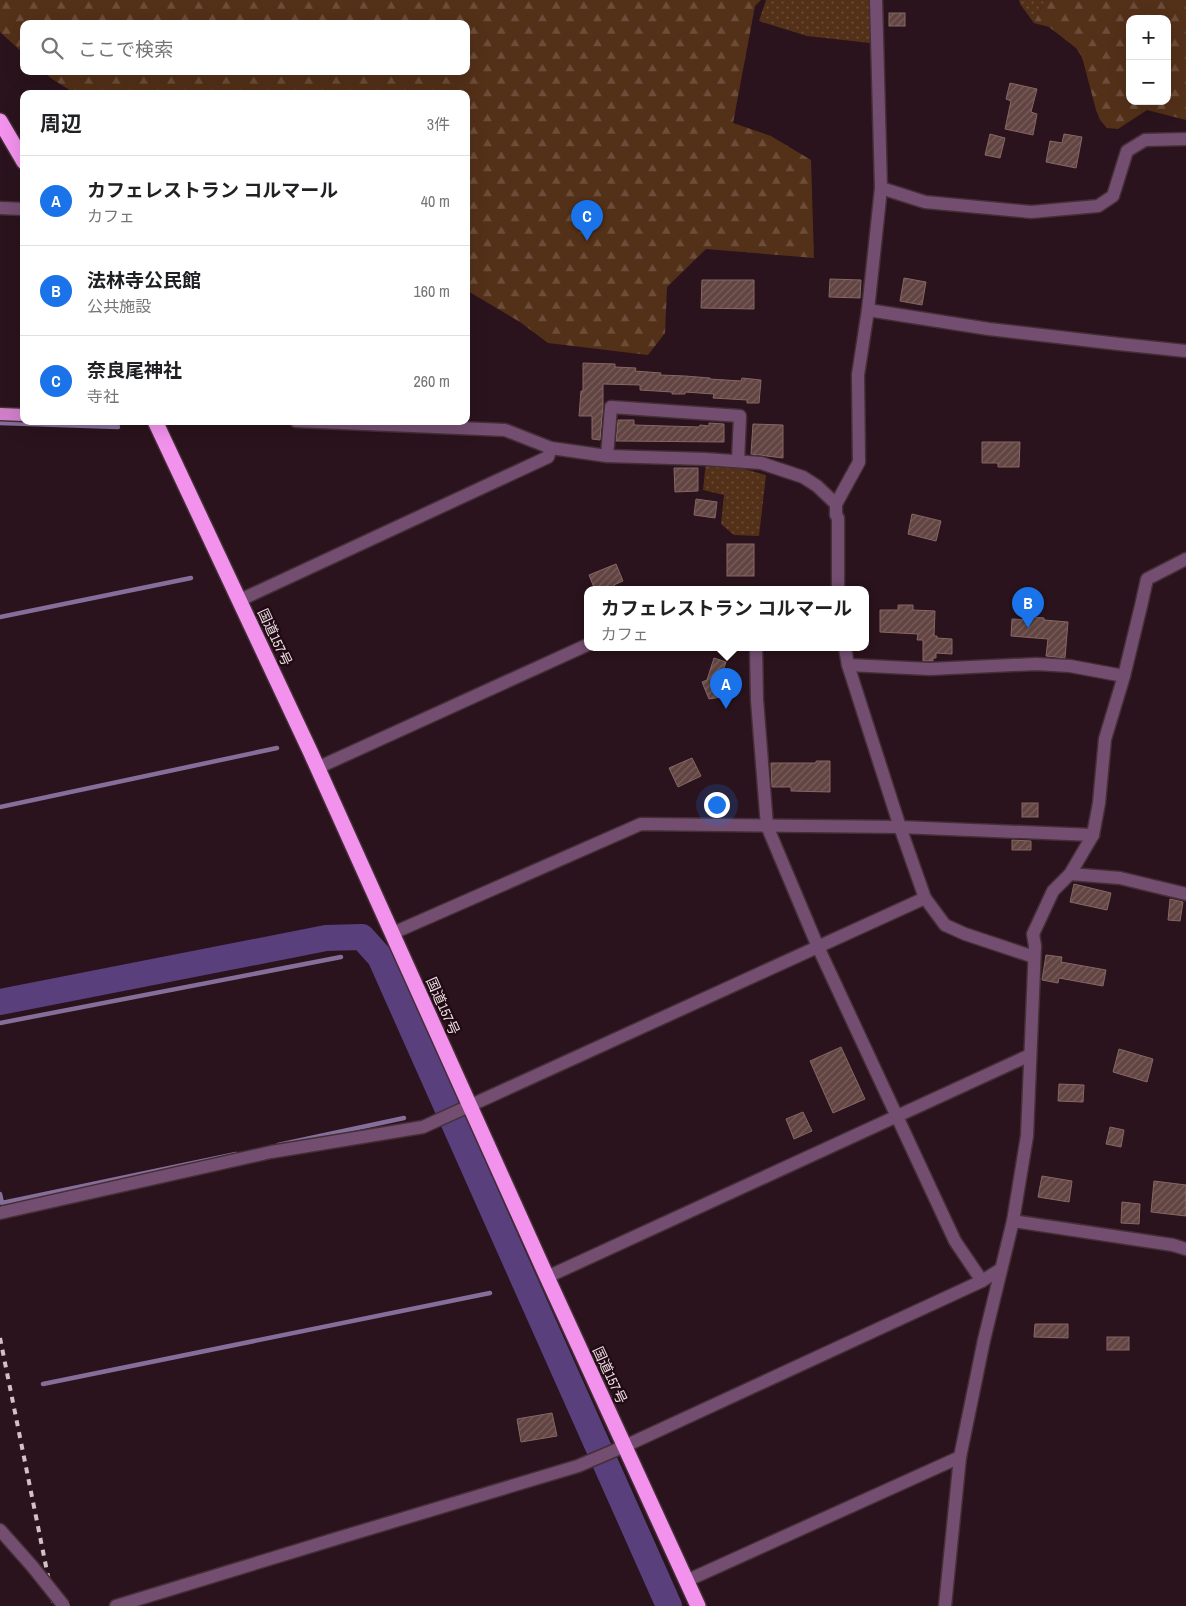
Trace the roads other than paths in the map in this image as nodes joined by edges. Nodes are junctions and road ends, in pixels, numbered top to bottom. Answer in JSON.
{"nodes":[{"id":1,"x":876,"y":0,"type":"edge"},
{"id":2,"x":0,"y":121,"type":"edge"},
{"id":3,"x":1186,"y":139,"type":"edge"},
{"id":4,"x":20,"y":155,"type":"edge"},
{"id":5,"x":881,"y":188,"type":"junction"},
{"id":6,"x":0,"y":208,"type":"edge"},
{"id":7,"x":20,"y":209,"type":"edge"},
{"id":8,"x":868,"y":310,"type":"junction"},
{"id":9,"x":1186,"y":351,"type":"edge"},
{"id":10,"x":0,"y":414,"type":"edge"},
{"id":11,"x":20,"y":415,"type":"edge"},
{"id":12,"x":157,"y":425,"type":"edge"},
{"id":13,"x":409,"y":425,"type":"edge"},
{"id":14,"x":551,"y":448,"type":"junction"},
{"id":15,"x":607,"y":456,"type":"junction"},
{"id":16,"x":738,"y":461,"type":"junction"},
{"id":17,"x":836,"y":504,"type":"junction"},
{"id":18,"x":1186,"y":559,"type":"edge"},
{"id":19,"x":838,"y":586,"type":"edge"},
{"id":20,"x":240,"y":600,"type":"junction"},
{"id":21,"x":584,"y":646,"type":"edge"},
{"id":22,"x":756,"y":651,"type":"edge"},
{"id":23,"x":845,"y":651,"type":"edge"},
{"id":24,"x":848,"y":665,"type":"junction"},
{"id":25,"x":1124,"y":676,"type":"junction"},
{"id":26,"x":316,"y":768,"type":"junction"},
{"id":27,"x":767,"y":826,"type":"junction"},
{"id":28,"x":900,"y":827,"type":"junction"},
{"id":29,"x":1093,"y":835,"type":"junction"},
{"id":30,"x":1070,"y":874,"type":"junction"},
{"id":31,"x":1186,"y":894,"type":"edge"},
{"id":32,"x":925,"y":898,"type":"junction"},
{"id":33,"x":392,"y":933,"type":"junction"},
{"id":34,"x":818,"y":946,"type":"junction"},
{"id":35,"x":1034,"y":958,"type":"junction"},
{"id":36,"x":1030,"y":1055,"type":"junction"},
{"id":37,"x":464,"y":1108,"type":"junction"},
{"id":38,"x":898,"y":1116,"type":"junction"},
{"id":39,"x":0,"y":1213,"type":"edge"},
{"id":40,"x":1013,"y":1221,"type":"junction"},
{"id":41,"x":1186,"y":1249,"type":"edge"},
{"id":42,"x":1001,"y":1269,"type":"junction"},
{"id":43,"x":547,"y":1277,"type":"junction"},
{"id":44,"x":982,"y":1281,"type":"junction"},
{"id":45,"x":625,"y":1446,"type":"junction"},
{"id":46,"x":960,"y":1457,"type":"junction"},
{"id":47,"x":0,"y":1530,"type":"edge"},
{"id":48,"x":686,"y":1581,"type":"junction"},
{"id":49,"x":64,"y":1606,"type":"edge"},
{"id":50,"x":116,"y":1606,"type":"edge"},
{"id":51,"x":698,"y":1606,"type":"edge"},
{"id":52,"x":945,"y":1606,"type":"edge"}],
"edges":[{"from":1,"to":5,"type":"street"},
{"from":2,"to":4,"type":"highway"},
{"from":3,"to":5,"type":"street"},
{"from":5,"to":8,"type":"street"},
{"from":6,"to":7,"type":"street"},
{"from":8,"to":9,"type":"street"},
{"from":8,"to":17,"type":"street"},
{"from":10,"to":11,"type":"main road"},
{"from":12,"to":20,"type":"highway","name":"国道157号"},
{"from":13,"to":14,"type":"street"},
{"from":14,"to":15,"type":"street"},
{"from":14,"to":20,"type":"street"},
{"from":15,"to":16,"type":"street"},
{"from":15,"to":16,"type":"street"},
{"from":16,"to":17,"type":"street"},
{"from":17,"to":19,"type":"street"},
{"from":18,"to":25,"type":"street"},
{"from":20,"to":26,"type":"highway","name":"国道157号"},
{"from":21,"to":26,"type":"street"},
{"from":22,"to":27,"type":"street"},
{"from":23,"to":24,"type":"street"},
{"from":24,"to":25,"type":"street"},
{"from":24,"to":28,"type":"street"},
{"from":25,"to":29,"type":"street"},
{"from":26,"to":33,"type":"highway","name":"国道157号"},
{"from":27,"to":28,"type":"street"},
{"from":27,"to":33,"type":"street"},
{"from":27,"to":34,"type":"street"},
{"from":28,"to":29,"type":"street"},
{"from":28,"to":32,"type":"street"},
{"from":29,"to":30,"type":"street"},
{"from":30,"to":31,"type":"street"},
{"from":30,"to":35,"type":"street"},
{"from":32,"to":34,"type":"street"},
{"from":32,"to":35,"type":"street"},
{"from":33,"to":37,"type":"highway","name":"国道157号"},
{"from":34,"to":37,"type":"street"},
{"from":34,"to":38,"type":"street"},
{"from":35,"to":36,"type":"street"},
{"from":36,"to":38,"type":"street"},
{"from":36,"to":40,"type":"street"},
{"from":37,"to":39,"type":"street"},
{"from":37,"to":43,"type":"highway","name":"国道157号"},
{"from":38,"to":43,"type":"street"},
{"from":38,"to":44,"type":"street"},
{"from":40,"to":41,"type":"street"},
{"from":40,"to":42,"type":"street"},
{"from":42,"to":44,"type":"street"},
{"from":42,"to":46,"type":"street"},
{"from":43,"to":45,"type":"highway","name":"国道157号"},
{"from":44,"to":45,"type":"street"},
{"from":45,"to":48,"type":"highway","name":"国道157号"},
{"from":45,"to":50,"type":"street"},
{"from":46,"to":48,"type":"street"},
{"from":46,"to":52,"type":"street"},
{"from":47,"to":49,"type":"street","bridge":true},
{"from":48,"to":51,"type":"highway","name":"国道157号"}]}
